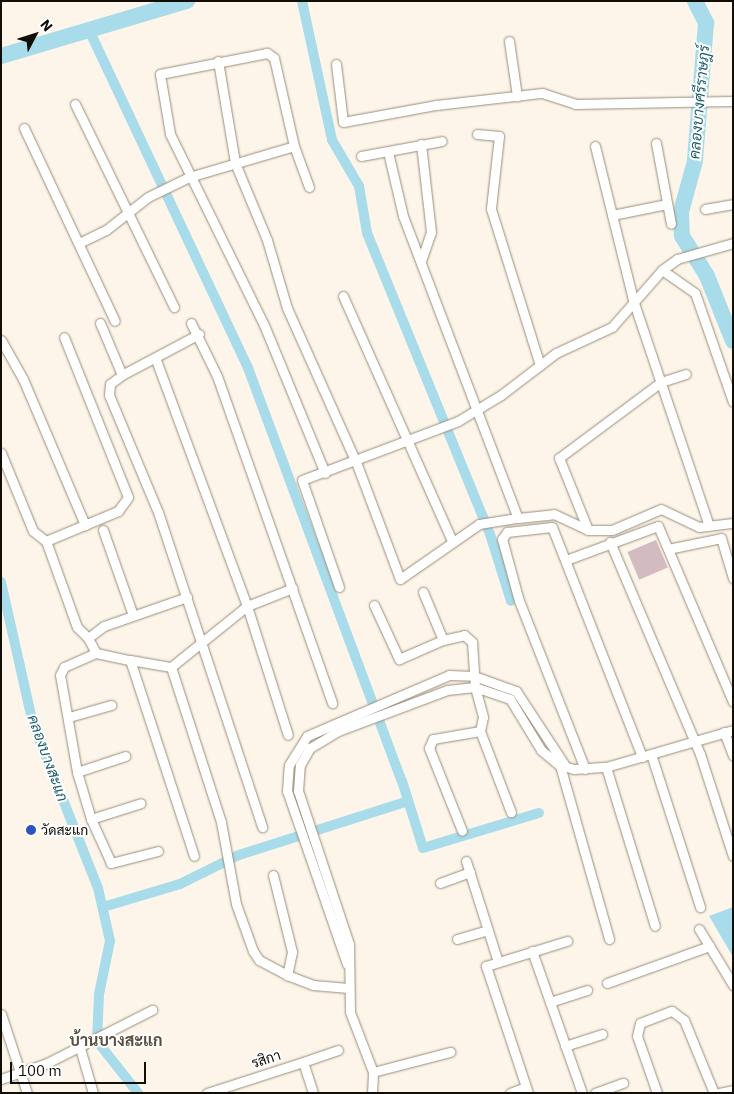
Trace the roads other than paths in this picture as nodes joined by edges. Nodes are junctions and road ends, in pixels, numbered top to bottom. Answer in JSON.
{"nodes":[{"id":1,"x":508,"y":41,"type":"dead end"},
{"id":2,"x":218,"y":61,"type":"junction"},
{"id":3,"x":336,"y":64,"type":"dead end"},
{"id":4,"x":517,"y":96,"type":"junction"},
{"id":5,"x":733,"y":101,"type":"edge"},
{"id":6,"x":75,"y":104,"type":"dead end"},
{"id":7,"x":24,"y":128,"type":"dead end"},
{"id":8,"x":477,"y":134,"type":"dead end"},
{"id":9,"x":442,"y":141,"type":"dead end"},
{"id":10,"x":656,"y":143,"type":"dead end"},
{"id":11,"x":421,"y":144,"type":"junction"},
{"id":12,"x":294,"y":146,"type":"junction"},
{"id":13,"x":595,"y":146,"type":"dead end"},
{"id":14,"x":388,"y":152,"type":"junction"},
{"id":15,"x":361,"y":156,"type":"dead end"},
{"id":16,"x":235,"y":163,"type":"junction"},
{"id":17,"x":189,"y":177,"type":"junction"},
{"id":18,"x":309,"y":187,"type":"dead end"},
{"id":19,"x":667,"y":204,"type":"junction"},
{"id":20,"x":733,"y":204,"type":"edge"},
{"id":21,"x":705,"y":209,"type":"dead end"},
{"id":22,"x":127,"y":212,"type":"junction"},
{"id":23,"x":612,"y":215,"type":"junction"},
{"id":24,"x":671,"y":224,"type":"dead end"},
{"id":25,"x":79,"y":243,"type":"junction"},
{"id":26,"x":733,"y":243,"type":"edge"},
{"id":27,"x":421,"y":261,"type":"junction"},
{"id":28,"x":662,"y":270,"type":"junction"},
{"id":29,"x":343,"y":296,"type":"dead end"},
{"id":30,"x":633,"y":300,"type":"junction"},
{"id":31,"x":174,"y":307,"type":"dead end"},
{"id":32,"x":115,"y":321,"type":"dead end"},
{"id":33,"x":100,"y":323,"type":"dead end"},
{"id":34,"x":191,"y":323,"type":"dead end"},
{"id":35,"x":199,"y":334,"type":"junction"},
{"id":36,"x":64,"y":336,"type":"dead end"},
{"id":37,"x":1,"y":340,"type":"edge"},
{"id":38,"x":4,"y":353,"type":"edge"},
{"id":39,"x":156,"y":360,"type":"junction"},
{"id":40,"x":540,"y":365,"type":"junction"},
{"id":41,"x":686,"y":374,"type":"dead end"},
{"id":42,"x":122,"y":375,"type":"junction"},
{"id":43,"x":661,"y":382,"type":"junction"},
{"id":44,"x":733,"y":402,"type":"edge"},
{"id":45,"x":476,"y":410,"type":"junction"},
{"id":46,"x":409,"y":442,"type":"junction"},
{"id":47,"x":1,"y":453,"type":"edge"},
{"id":48,"x":356,"y":462,"type":"junction"},
{"id":49,"x":325,"y":473,"type":"junction"},
{"id":50,"x":518,"y":518,"type":"junction"},
{"id":51,"x":733,"y":522,"type":"edge"},
{"id":52,"x":85,"y":525,"type":"junction"},
{"id":53,"x":709,"y":526,"type":"junction"},
{"id":54,"x":103,"y":530,"type":"dead end"},
{"id":55,"x":588,"y":530,"type":"junction"},
{"id":56,"x":46,"y":541,"type":"junction"},
{"id":57,"x":452,"y":541,"type":"junction"},
{"id":58,"x":610,"y":542,"type":"junction"},
{"id":59,"x":668,"y":549,"type":"junction"},
{"id":60,"x":566,"y":560,"type":"junction"},
{"id":61,"x":733,"y":578,"type":"edge"},
{"id":62,"x":339,"y":587,"type":"dead end"},
{"id":63,"x":293,"y":588,"type":"junction"},
{"id":64,"x":423,"y":592,"type":"dead end"},
{"id":65,"x":188,"y":597,"type":"junction"},
{"id":66,"x":374,"y":605,"type":"dead end"},
{"id":67,"x":246,"y":606,"type":"junction"},
{"id":68,"x":134,"y":615,"type":"junction"},
{"id":69,"x":203,"y":637,"type":"junction"},
{"id":70,"x":88,"y":638,"type":"junction"},
{"id":71,"x":443,"y":640,"type":"junction"},
{"id":72,"x":96,"y":653,"type":"junction"},
{"id":73,"x":130,"y":660,"type":"junction"},
{"id":74,"x":170,"y":667,"type":"junction"},
{"id":75,"x":459,"y":676,"type":"junction"},
{"id":76,"x":474,"y":676,"type":"junction"},
{"id":77,"x":444,"y":680,"type":"junction"},
{"id":78,"x":474,"y":687,"type":"junction"},
{"id":79,"x":447,"y":690,"type":"junction"},
{"id":80,"x":460,"y":690,"type":"junction"},
{"id":81,"x":733,"y":702,"type":"edge"},
{"id":82,"x":332,"y":703,"type":"dead end"},
{"id":83,"x":111,"y":705,"type":"dead end"},
{"id":84,"x":69,"y":717,"type":"junction"},
{"id":85,"x":335,"y":720,"type":"junction"},
{"id":86,"x":338,"y":731,"type":"junction"},
{"id":87,"x":480,"y":731,"type":"junction"},
{"id":88,"x":729,"y":731,"type":"edge"},
{"id":89,"x":288,"y":735,"type":"dead end"},
{"id":90,"x":694,"y":742,"type":"junction"},
{"id":91,"x":647,"y":755,"type":"junction"},
{"id":92,"x":733,"y":755,"type":"edge"},
{"id":93,"x":125,"y":756,"type":"dead end"},
{"id":94,"x":561,"y":763,"type":"junction"},
{"id":95,"x":606,"y":767,"type":"junction"},
{"id":96,"x":585,"y":769,"type":"junction"},
{"id":97,"x":77,"y":772,"type":"junction"},
{"id":98,"x":141,"y":804,"type":"dead end"},
{"id":99,"x":510,"y":812,"type":"dead end"},
{"id":100,"x":91,"y":819,"type":"junction"},
{"id":101,"x":262,"y":827,"type":"dead end"},
{"id":102,"x":462,"y":831,"type":"dead end"},
{"id":103,"x":158,"y":851,"type":"dead end"},
{"id":104,"x":194,"y":856,"type":"dead end"},
{"id":105,"x":733,"y":856,"type":"edge"},
{"id":106,"x":466,"y":861,"type":"dead end"},
{"id":107,"x":470,"y":872,"type":"junction"},
{"id":108,"x":273,"y":875,"type":"dead end"},
{"id":109,"x":440,"y":883,"type":"dead end"},
{"id":110,"x":700,"y":907,"type":"dead end"},
{"id":111,"x":655,"y":926,"type":"dead end"},
{"id":112,"x":699,"y":929,"type":"dead end"},
{"id":113,"x":488,"y":930,"type":"junction"},
{"id":114,"x":457,"y":939,"type":"dead end"},
{"id":115,"x":609,"y":939,"type":"dead end"},
{"id":116,"x":566,"y":941,"type":"dead end"},
{"id":117,"x":709,"y":946,"type":"junction"},
{"id":118,"x":532,"y":951,"type":"junction"},
{"id":119,"x":498,"y":962,"type":"junction"},
{"id":120,"x":348,"y":965,"type":"junction"},
{"id":121,"x":287,"y":975,"type":"junction"},
{"id":122,"x":607,"y":983,"type":"dead end"},
{"id":123,"x":733,"y":985,"type":"edge"},
{"id":124,"x":348,"y":988,"type":"junction"},
{"id":125,"x":587,"y":990,"type":"dead end"},
{"id":126,"x":550,"y":1002,"type":"junction"},
{"id":127,"x":152,"y":1010,"type":"dead end"},
{"id":128,"x":1,"y":1014,"type":"edge"},
{"id":129,"x":602,"y":1034,"type":"dead end"},
{"id":130,"x":565,"y":1046,"type":"junction"},
{"id":131,"x":80,"y":1048,"type":"junction"},
{"id":132,"x":338,"y":1050,"type":"dead end"},
{"id":133,"x":450,"y":1052,"type":"dead end"},
{"id":134,"x":303,"y":1062,"type":"junction"},
{"id":135,"x":20,"y":1072,"type":"junction"},
{"id":136,"x":373,"y":1072,"type":"junction"},
{"id":137,"x":1,"y":1079,"type":"edge"},
{"id":138,"x":623,"y":1083,"type":"dead end"},
{"id":139,"x":527,"y":1090,"type":"edge"},
{"id":140,"x":733,"y":1090,"type":"edge"},
{"id":141,"x":27,"y":1093,"type":"edge"},
{"id":142,"x":93,"y":1093,"type":"edge"},
{"id":143,"x":207,"y":1093,"type":"edge"},
{"id":144,"x":313,"y":1093,"type":"edge"},
{"id":145,"x":372,"y":1093,"type":"edge"},
{"id":146,"x":510,"y":1093,"type":"edge"},
{"id":147,"x":582,"y":1093,"type":"edge"},
{"id":148,"x":596,"y":1093,"type":"edge"},
{"id":149,"x":657,"y":1093,"type":"edge"},
{"id":150,"x":714,"y":1093,"type":"edge"},
{"id":151,"x":719,"y":1093,"type":"edge"}],
"edges":[{"from":1,"to":4,"type":"street"},
{"from":2,"to":12,"type":"street"},
{"from":2,"to":16,"type":"street"},
{"from":2,"to":17,"type":"street"},
{"from":3,"to":4,"type":"street"},
{"from":4,"to":5,"type":"street"},
{"from":6,"to":22,"type":"street"},
{"from":7,"to":25,"type":"street"},
{"from":8,"to":40,"type":"street"},
{"from":9,"to":11,"type":"street"},
{"from":10,"to":19,"type":"street"},
{"from":11,"to":14,"type":"street"},
{"from":11,"to":27,"type":"street"},
{"from":12,"to":16,"type":"street"},
{"from":12,"to":18,"type":"street"},
{"from":13,"to":23,"type":"street"},
{"from":14,"to":15,"type":"street"},
{"from":14,"to":27,"type":"street"},
{"from":16,"to":17,"type":"street"},
{"from":16,"to":48,"type":"street"},
{"from":17,"to":22,"type":"street"},
{"from":17,"to":49,"type":"street"},
{"from":19,"to":23,"type":"street"},
{"from":19,"to":24,"type":"street"},
{"from":20,"to":21,"type":"street"},
{"from":22,"to":25,"type":"street"},
{"from":22,"to":31,"type":"street"},
{"from":23,"to":30,"type":"street"},
{"from":25,"to":32,"type":"street"},
{"from":26,"to":28,"type":"street"},
{"from":27,"to":45,"type":"street"},
{"from":28,"to":30,"type":"street"},
{"from":28,"to":44,"type":"street"},
{"from":29,"to":46,"type":"street"},
{"from":30,"to":40,"type":"street"},
{"from":30,"to":43,"type":"street"},
{"from":33,"to":42,"type":"street"},
{"from":34,"to":35,"type":"street"},
{"from":35,"to":39,"type":"street"},
{"from":35,"to":63,"type":"street"},
{"from":36,"to":52,"type":"street"},
{"from":37,"to":38,"type":"street"},
{"from":38,"to":52,"type":"street"},
{"from":39,"to":42,"type":"street"},
{"from":39,"to":67,"type":"street"},
{"from":40,"to":45,"type":"street"},
{"from":41,"to":43,"type":"street"},
{"from":42,"to":65,"type":"street"},
{"from":43,"to":53,"type":"street"},
{"from":43,"to":55,"type":"street"},
{"from":45,"to":46,"type":"street"},
{"from":45,"to":50,"type":"street"},
{"from":46,"to":48,"type":"street"},
{"from":46,"to":57,"type":"street"},
{"from":47,"to":56,"type":"street"},
{"from":48,"to":49,"type":"street"},
{"from":48,"to":57,"type":"street"},
{"from":49,"to":62,"type":"street"},
{"from":50,"to":55,"type":"street"},
{"from":50,"to":57,"type":"street"},
{"from":51,"to":53,"type":"street"},
{"from":52,"to":56,"type":"street"},
{"from":53,"to":55,"type":"street"},
{"from":54,"to":68,"type":"street"},
{"from":56,"to":70,"type":"street"},
{"from":58,"to":59,"type":"street"},
{"from":58,"to":60,"type":"street"},
{"from":58,"to":90,"type":"street"},
{"from":59,"to":61,"type":"street"},
{"from":59,"to":81,"type":"street"},
{"from":60,"to":91,"type":"street"},
{"from":60,"to":96,"type":"street"},
{"from":63,"to":67,"type":"street"},
{"from":63,"to":82,"type":"street"},
{"from":64,"to":71,"type":"street"},
{"from":65,"to":68,"type":"street"},
{"from":65,"to":69,"type":"street"},
{"from":66,"to":71,"type":"street"},
{"from":67,"to":69,"type":"street"},
{"from":67,"to":89,"type":"street"},
{"from":68,"to":70,"type":"street"},
{"from":69,"to":74,"type":"street"},
{"from":69,"to":101,"type":"street"},
{"from":70,"to":72,"type":"street"},
{"from":71,"to":76,"type":"street"},
{"from":72,"to":73,"type":"street"},
{"from":72,"to":84,"type":"street"},
{"from":73,"to":74,"type":"street"},
{"from":73,"to":104,"type":"street"},
{"from":74,"to":121,"type":"street"},
{"from":75,"to":76,"type":"street"},
{"from":75,"to":77,"type":"street"},
{"from":75,"to":80,"type":"street"},
{"from":76,"to":78,"type":"street"},
{"from":76,"to":94,"type":"street"},
{"from":77,"to":79,"type":"street"},
{"from":77,"to":85,"type":"street"},
{"from":78,"to":80,"type":"street"},
{"from":78,"to":87,"type":"street"},
{"from":78,"to":94,"type":"street"},
{"from":79,"to":80,"type":"street"},
{"from":79,"to":86,"type":"street"},
{"from":83,"to":84,"type":"street"},
{"from":84,"to":97,"type":"street"},
{"from":85,"to":86,"type":"street"},
{"from":85,"to":120,"type":"street"},
{"from":86,"to":120,"type":"street"},
{"from":87,"to":99,"type":"street"},
{"from":87,"to":102,"type":"street"},
{"from":88,"to":90,"type":"street"},
{"from":88,"to":92,"type":"street"},
{"from":90,"to":91,"type":"street"},
{"from":90,"to":105,"type":"street"},
{"from":91,"to":95,"type":"street"},
{"from":91,"to":110,"type":"street"},
{"from":93,"to":97,"type":"street"},
{"from":94,"to":96,"type":"street"},
{"from":94,"to":115,"type":"street"},
{"from":95,"to":96,"type":"street"},
{"from":95,"to":111,"type":"street"},
{"from":97,"to":100,"type":"street"},
{"from":98,"to":100,"type":"street"},
{"from":100,"to":103,"type":"street"},
{"from":106,"to":107,"type":"street"},
{"from":107,"to":109,"type":"street"},
{"from":107,"to":113,"type":"street"},
{"from":108,"to":121,"type":"street"},
{"from":112,"to":117,"type":"street"},
{"from":113,"to":114,"type":"street"},
{"from":113,"to":119,"type":"street"},
{"from":116,"to":118,"type":"street"},
{"from":117,"to":122,"type":"street"},
{"from":117,"to":123,"type":"street"},
{"from":118,"to":119,"type":"street"},
{"from":118,"to":126,"type":"street"},
{"from":119,"to":139,"type":"street"},
{"from":120,"to":124,"type":"street"},
{"from":121,"to":124,"type":"street"},
{"from":124,"to":136,"type":"street"},
{"from":125,"to":126,"type":"street"},
{"from":126,"to":130,"type":"street"},
{"from":127,"to":131,"type":"street"},
{"from":128,"to":135,"type":"street"},
{"from":129,"to":130,"type":"street"},
{"from":130,"to":147,"type":"street"},
{"from":131,"to":135,"type":"street"},
{"from":131,"to":142,"type":"street"},
{"from":132,"to":134,"type":"street"},
{"from":133,"to":136,"type":"street"},
{"from":134,"to":143,"type":"street","name":"รสิกา"},
{"from":134,"to":144,"type":"street","name":"รสิกา"},
{"from":135,"to":137,"type":"street"},
{"from":135,"to":141,"type":"street"},
{"from":136,"to":145,"type":"street"},
{"from":138,"to":148,"type":"street"},
{"from":139,"to":146,"type":"street"},
{"from":140,"to":151,"type":"street"},
{"from":149,"to":150,"type":"street"}]}
